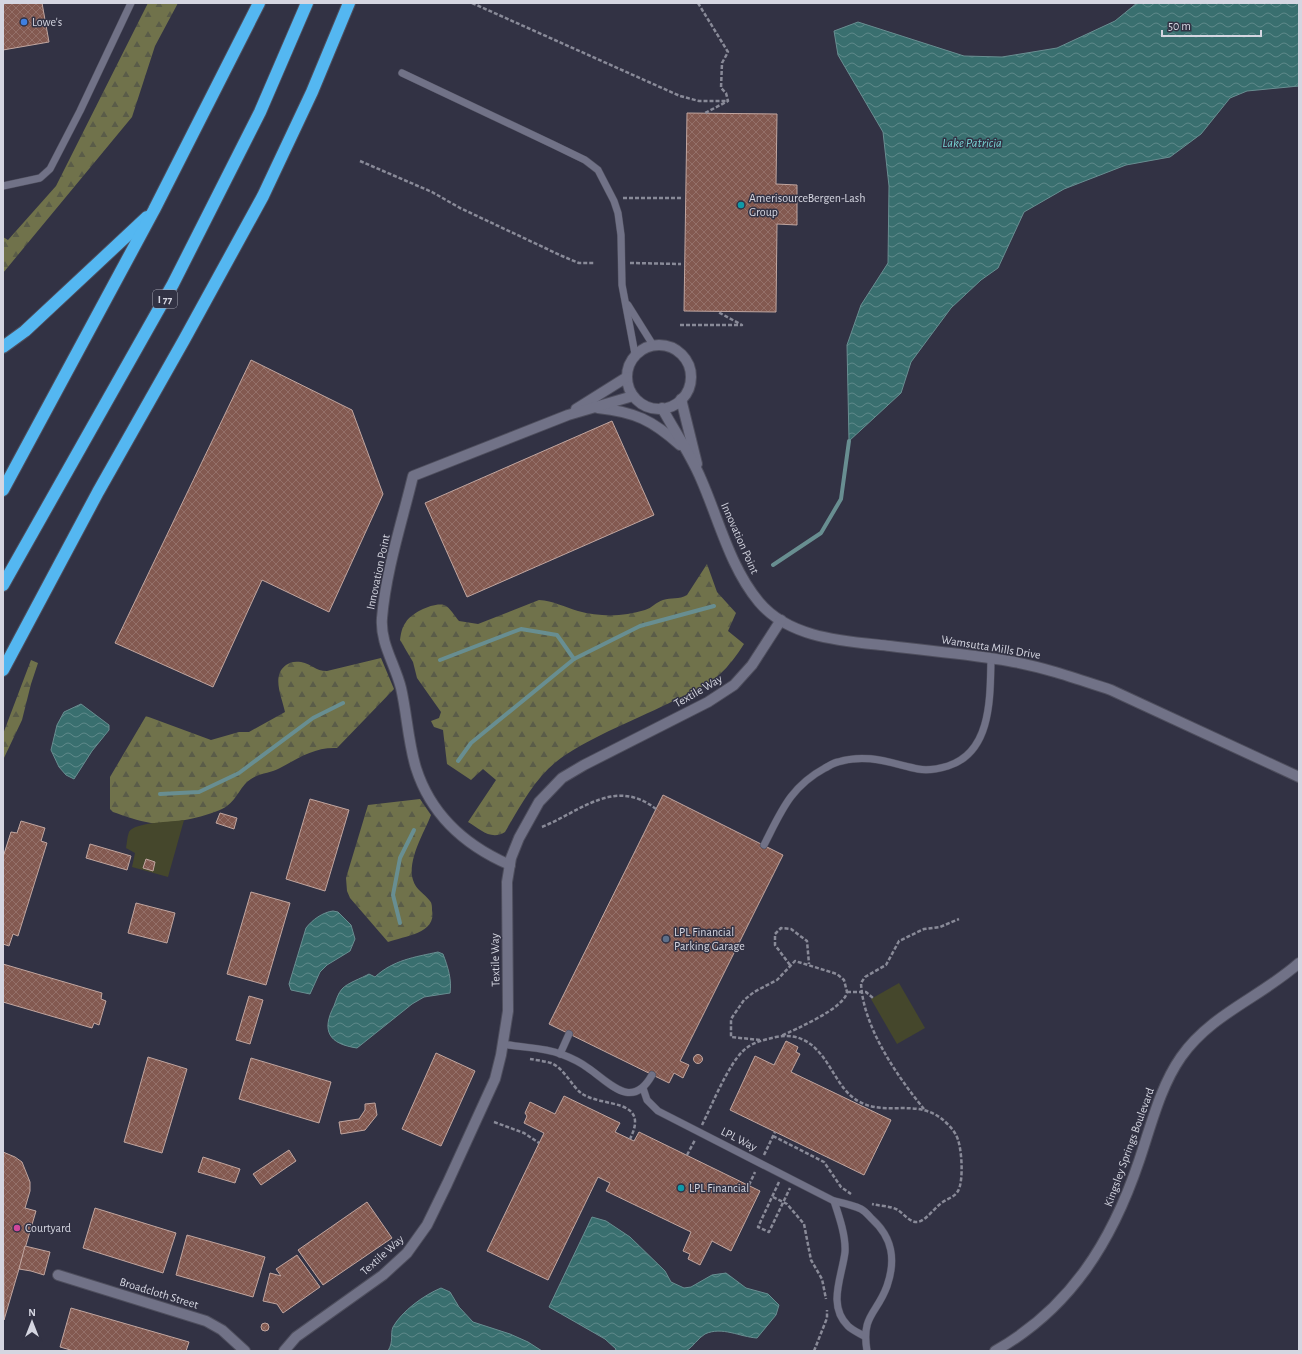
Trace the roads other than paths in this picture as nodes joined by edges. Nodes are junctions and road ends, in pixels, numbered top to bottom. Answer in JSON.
{"nodes":[{"id":1,"x":131,"y":3,"type":"edge"},
{"id":2,"x":259,"y":3,"type":"edge"},
{"id":3,"x":308,"y":3,"type":"edge"},
{"id":4,"x":349,"y":3,"type":"edge"},
{"id":5,"x":402,"y":73,"type":"dead end"},
{"id":6,"x":3,"y":186,"type":"edge"},
{"id":7,"x":154,"y":210,"type":"junction"},
{"id":8,"x":626,"y":301,"type":"junction"},
{"id":9,"x":653,"y":345,"type":"junction"},
{"id":10,"x":3,"y":347,"type":"edge"},
{"id":11,"x":635,"y":354,"type":"junction"},
{"id":12,"x":626,"y":377,"type":"junction"},
{"id":13,"x":633,"y":396,"type":"junction"},
{"id":14,"x":681,"y":399,"type":"junction"},
{"id":15,"x":592,"y":408,"type":"junction"},
{"id":16,"x":662,"y":408,"type":"junction"},
{"id":17,"x":568,"y":415,"type":"junction"},
{"id":18,"x":685,"y":450,"type":"junction"},
{"id":19,"x":701,"y":478,"type":"junction"},
{"id":20,"x":3,"y":490,"type":"edge"},
{"id":21,"x":3,"y":585,"type":"edge"},
{"id":22,"x":781,"y":620,"type":"junction"},
{"id":23,"x":991,"y":659,"type":"junction"},
{"id":24,"x":3,"y":670,"type":"edge"},
{"id":25,"x":1299,"y":777,"type":"edge"},
{"id":26,"x":764,"y":845,"type":"dead end"},
{"id":27,"x":510,"y":865,"type":"junction"},
{"id":28,"x":1299,"y":963,"type":"edge"},
{"id":29,"x":569,"y":1034,"type":"dead end"},
{"id":30,"x":503,"y":1044,"type":"junction"},
{"id":31,"x":560,"y":1054,"type":"junction"},
{"id":32,"x":652,"y":1075,"type":"dead end"},
{"id":33,"x":643,"y":1088,"type":"junction"},
{"id":34,"x":834,"y":1200,"type":"junction"},
{"id":35,"x":58,"y":1275,"type":"dead end"},
{"id":36,"x":864,"y":1336,"type":"junction"},
{"id":37,"x":245,"y":1351,"type":"edge"},
{"id":38,"x":284,"y":1351,"type":"edge"},
{"id":39,"x":867,"y":1351,"type":"edge"},
{"id":40,"x":995,"y":1351,"type":"edge"}],
"edges":[{"from":1,"to":6,"type":"lane"},
{"from":2,"to":7,"type":"highway"},
{"from":3,"to":21,"type":"highway","number":"I 77"},
{"from":4,"to":24,"type":"highway"},
{"from":5,"to":8,"type":"lane"},
{"from":7,"to":10,"type":"highway"},
{"from":7,"to":20,"type":"highway"},
{"from":8,"to":9,"type":"lane"},
{"from":8,"to":11,"type":"lane"},
{"from":9,"to":11,"type":"street"},
{"from":9,"to":14,"type":"street"},
{"from":11,"to":12,"type":"street"},
{"from":12,"to":13,"type":"street"},
{"from":12,"to":17,"type":"street","name":"Innovation Point"},
{"from":13,"to":15,"type":"street","name":"Innovation Point"},
{"from":13,"to":16,"type":"street"},
{"from":14,"to":16,"type":"street"},
{"from":14,"to":19,"type":"street","name":"Innovation Point"},
{"from":15,"to":17,"type":"street","name":"Innovation Point"},
{"from":15,"to":18,"type":"street"},
{"from":16,"to":18,"type":"street","name":"Innovation Point"},
{"from":17,"to":27,"type":"street","name":"Innovation Point"},
{"from":18,"to":19,"type":"street","name":"Innovation Point"},
{"from":19,"to":22,"type":"street","name":"Innovation Point"},
{"from":22,"to":23,"type":"street","name":"Wamsutta Mills Drive"},
{"from":22,"to":27,"type":"street","name":"Textile Way"},
{"from":23,"to":25,"type":"street","name":"Wamsutta Mills Drive"},
{"from":23,"to":26,"type":"lane"},
{"from":27,"to":30,"type":"street","name":"Textile Way"},
{"from":28,"to":40,"type":"street","name":"Kingsley Springs Boulevard"},
{"from":29,"to":31,"type":"lane"},
{"from":30,"to":31,"type":"lane"},
{"from":30,"to":38,"type":"street","name":"Textile Way"},
{"from":31,"to":33,"type":"lane"},
{"from":32,"to":33,"type":"lane"},
{"from":33,"to":34,"type":"lane","name":"LPL Way"},
{"from":34,"to":36,"type":"lane"},
{"from":34,"to":36,"type":"lane","name":"LPL Way"},
{"from":35,"to":37,"type":"street","name":"Broadcloth Street"},
{"from":36,"to":39,"type":"lane","name":"LPL Way"}]}
